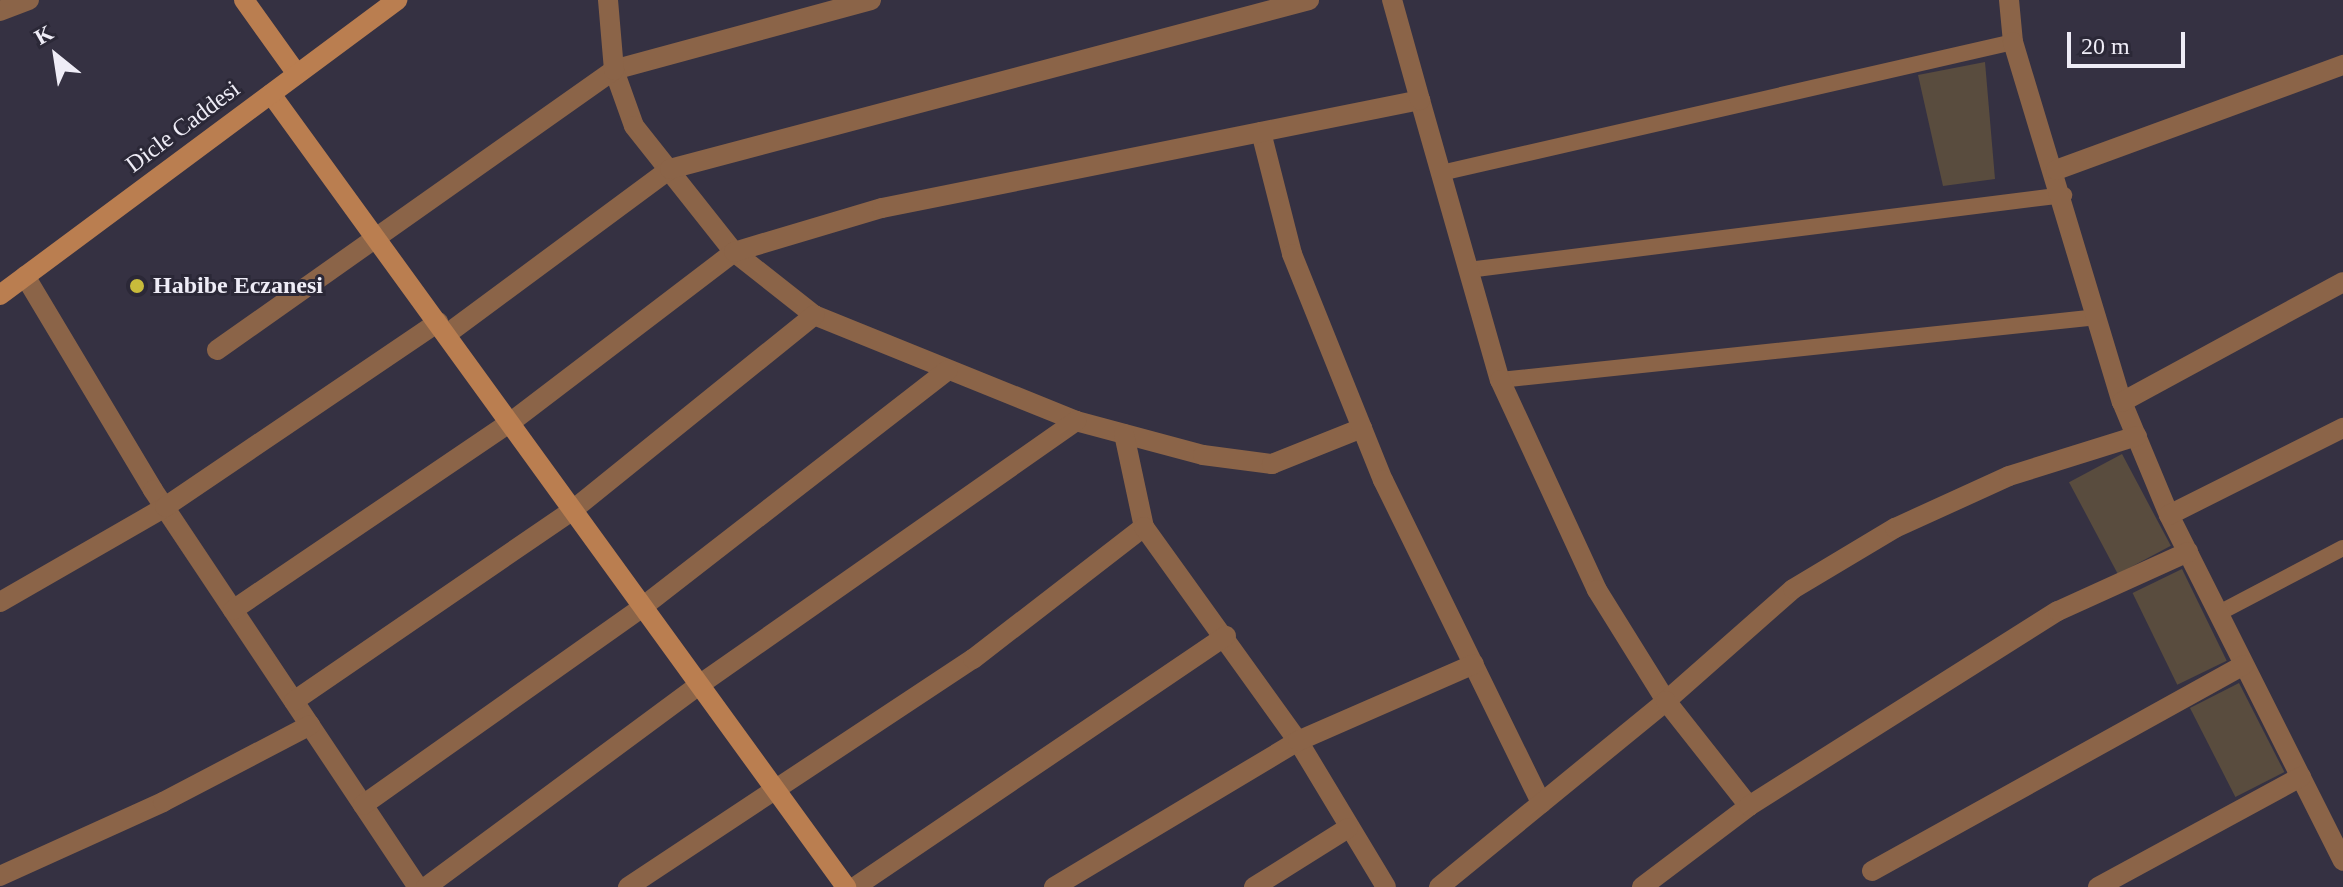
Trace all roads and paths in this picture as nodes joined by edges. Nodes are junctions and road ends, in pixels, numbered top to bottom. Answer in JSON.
{"nodes":[{"id":1,"x":29,"y":0,"type":"edge"},
{"id":2,"x":244,"y":0,"type":"edge"},
{"id":3,"x":397,"y":0,"type":"edge"},
{"id":4,"x":608,"y":0,"type":"edge"},
{"id":5,"x":871,"y":0,"type":"edge"},
{"id":6,"x":1309,"y":0,"type":"edge"},
{"id":7,"x":1392,"y":0,"type":"edge"},
{"id":8,"x":2009,"y":0,"type":"edge"},
{"id":9,"x":0,"y":11,"type":"edge"},
{"id":10,"x":2013,"y":42,"type":"junction"},
{"id":11,"x":2343,"y":65,"type":"edge"},
{"id":12,"x":614,"y":70,"type":"junction"},
{"id":13,"x":297,"y":74,"type":"junction"},
{"id":14,"x":271,"y":94,"type":"junction"},
{"id":15,"x":1420,"y":100,"type":"junction"},
{"id":16,"x":1261,"y":132,"type":"junction"},
{"id":17,"x":670,"y":169,"type":"junction"},
{"id":18,"x":2056,"y":170,"type":"junction"},
{"id":19,"x":1441,"y":173,"type":"junction"},
{"id":20,"x":2064,"y":195,"type":"junction"},
{"id":21,"x":375,"y":235,"type":"junction"},
{"id":22,"x":734,"y":252,"type":"junction"},
{"id":23,"x":1468,"y":270,"type":"junction"},
{"id":24,"x":25,"y":276,"type":"junction"},
{"id":25,"x":2343,"y":282,"type":"edge"},
{"id":26,"x":0,"y":295,"type":"edge"},
{"id":27,"x":814,"y":315,"type":"junction"},
{"id":28,"x":2098,"y":317,"type":"junction"},
{"id":29,"x":442,"y":328,"type":"junction"},
{"id":30,"x":217,"y":350,"type":"dead end"},
{"id":31,"x":948,"y":370,"type":"junction"},
{"id":32,"x":1500,"y":380,"type":"junction"},
{"id":33,"x":2122,"y":402,"type":"junction"},
{"id":34,"x":1076,"y":421,"type":"junction"},
{"id":35,"x":511,"y":422,"type":"junction"},
{"id":36,"x":1362,"y":428,"type":"junction"},
{"id":37,"x":2343,"y":428,"type":"edge"},
{"id":38,"x":1124,"y":434,"type":"junction"},
{"id":39,"x":2137,"y":436,"type":"junction"},
{"id":40,"x":165,"y":507,"type":"junction"},
{"id":41,"x":574,"y":509,"type":"junction"},
{"id":42,"x":2169,"y":515,"type":"junction"},
{"id":43,"x":1144,"y":527,"type":"junction"},
{"id":44,"x":2343,"y":548,"type":"edge"},
{"id":45,"x":2188,"y":552,"type":"junction"},
{"id":46,"x":0,"y":602,"type":"edge"},
{"id":47,"x":645,"y":605,"type":"junction"},
{"id":48,"x":233,"y":610,"type":"junction"},
{"id":49,"x":2219,"y":613,"type":"junction"},
{"id":50,"x":1226,"y":636,"type":"junction"},
{"id":51,"x":1474,"y":664,"type":"junction"},
{"id":52,"x":2244,"y":665,"type":"junction"},
{"id":53,"x":702,"y":683,"type":"junction"},
{"id":54,"x":294,"y":701,"type":"junction"},
{"id":55,"x":1666,"y":701,"type":"junction"},
{"id":56,"x":310,"y":725,"type":"junction"},
{"id":57,"x":1298,"y":741,"type":"junction"},
{"id":58,"x":2301,"y":777,"type":"junction"},
{"id":59,"x":778,"y":788,"type":"junction"},
{"id":60,"x":1541,"y":803,"type":"junction"},
{"id":61,"x":363,"y":805,"type":"junction"},
{"id":62,"x":1749,"y":806,"type":"junction"},
{"id":63,"x":1348,"y":828,"type":"junction"},
{"id":64,"x":2343,"y":861,"type":"edge"},
{"id":65,"x":1872,"y":871,"type":"dead end"},
{"id":66,"x":0,"y":876,"type":"edge"},
{"id":67,"x":418,"y":887,"type":"edge"},
{"id":68,"x":426,"y":887,"type":"edge"},
{"id":69,"x":628,"y":887,"type":"edge"},
{"id":70,"x":846,"y":887,"type":"edge"},
{"id":71,"x":855,"y":887,"type":"edge"},
{"id":72,"x":1054,"y":887,"type":"edge"},
{"id":73,"x":1254,"y":887,"type":"edge"},
{"id":74,"x":1386,"y":887,"type":"edge"},
{"id":75,"x":1439,"y":887,"type":"edge"},
{"id":76,"x":1642,"y":887,"type":"edge"},
{"id":77,"x":2098,"y":887,"type":"edge"}],
"edges":[{"from":1,"to":9,"type":"street"},
{"from":2,"to":13,"type":"street"},
{"from":3,"to":13,"type":"street","name":"Dicle Caddesi"},
{"from":4,"to":12,"type":"street"},
{"from":5,"to":12,"type":"street"},
{"from":6,"to":17,"type":"street"},
{"from":7,"to":15,"type":"street"},
{"from":8,"to":10,"type":"street"},
{"from":10,"to":18,"type":"street"},
{"from":10,"to":19,"type":"lane"},
{"from":11,"to":18,"type":"street"},
{"from":12,"to":17,"type":"street"},
{"from":12,"to":21,"type":"street"},
{"from":13,"to":14,"type":"street","name":"Dicle Caddesi"},
{"from":14,"to":21,"type":"street"},
{"from":14,"to":24,"type":"street","name":"Dicle Caddesi"},
{"from":15,"to":16,"type":"street"},
{"from":15,"to":19,"type":"street"},
{"from":16,"to":22,"type":"street"},
{"from":16,"to":36,"type":"street"},
{"from":17,"to":22,"type":"street"},
{"from":17,"to":29,"type":"street"},
{"from":18,"to":20,"type":"street"},
{"from":19,"to":23,"type":"street"},
{"from":20,"to":23,"type":"lane"},
{"from":20,"to":28,"type":"street"},
{"from":21,"to":29,"type":"street"},
{"from":21,"to":30,"type":"street"},
{"from":22,"to":27,"type":"street"},
{"from":22,"to":35,"type":"street"},
{"from":23,"to":32,"type":"street"},
{"from":24,"to":26,"type":"street","name":"Dicle Caddesi"},
{"from":24,"to":40,"type":"street"},
{"from":25,"to":33,"type":"street"},
{"from":27,"to":31,"type":"street"},
{"from":27,"to":41,"type":"street"},
{"from":28,"to":32,"type":"lane"},
{"from":28,"to":33,"type":"street"},
{"from":29,"to":35,"type":"street"},
{"from":29,"to":40,"type":"street"},
{"from":31,"to":34,"type":"street"},
{"from":31,"to":47,"type":"street"},
{"from":32,"to":55,"type":"street"},
{"from":33,"to":39,"type":"street"},
{"from":34,"to":38,"type":"street"},
{"from":34,"to":53,"type":"street"},
{"from":35,"to":41,"type":"street"},
{"from":35,"to":48,"type":"street"},
{"from":36,"to":38,"type":"street"},
{"from":36,"to":51,"type":"street"},
{"from":37,"to":42,"type":"street"},
{"from":38,"to":43,"type":"street"},
{"from":39,"to":42,"type":"street"},
{"from":39,"to":55,"type":"street"},
{"from":40,"to":46,"type":"street"},
{"from":40,"to":48,"type":"street"},
{"from":41,"to":47,"type":"street"},
{"from":41,"to":54,"type":"street"},
{"from":42,"to":45,"type":"street"},
{"from":43,"to":50,"type":"street"},
{"from":43,"to":59,"type":"street"},
{"from":44,"to":49,"type":"lane"},
{"from":45,"to":49,"type":"street"},
{"from":45,"to":62,"type":"street"},
{"from":47,"to":53,"type":"street"},
{"from":47,"to":61,"type":"street"},
{"from":48,"to":54,"type":"street"},
{"from":49,"to":52,"type":"street"},
{"from":50,"to":57,"type":"street"},
{"from":50,"to":71,"type":"street"},
{"from":51,"to":57,"type":"street"},
{"from":51,"to":60,"type":"street"},
{"from":52,"to":58,"type":"street"},
{"from":52,"to":65,"type":"street"},
{"from":53,"to":59,"type":"street"},
{"from":53,"to":68,"type":"street"},
{"from":54,"to":56,"type":"street"},
{"from":55,"to":60,"type":"street"},
{"from":55,"to":62,"type":"street"},
{"from":56,"to":61,"type":"street"},
{"from":56,"to":66,"type":"street"},
{"from":57,"to":63,"type":"street"},
{"from":57,"to":72,"type":"street"},
{"from":58,"to":64,"type":"street"},
{"from":58,"to":77,"type":"street"},
{"from":59,"to":69,"type":"street"},
{"from":59,"to":70,"type":"street"},
{"from":60,"to":75,"type":"street"},
{"from":61,"to":67,"type":"street"},
{"from":62,"to":76,"type":"street"},
{"from":63,"to":73,"type":"street"},
{"from":63,"to":74,"type":"street"}]}
